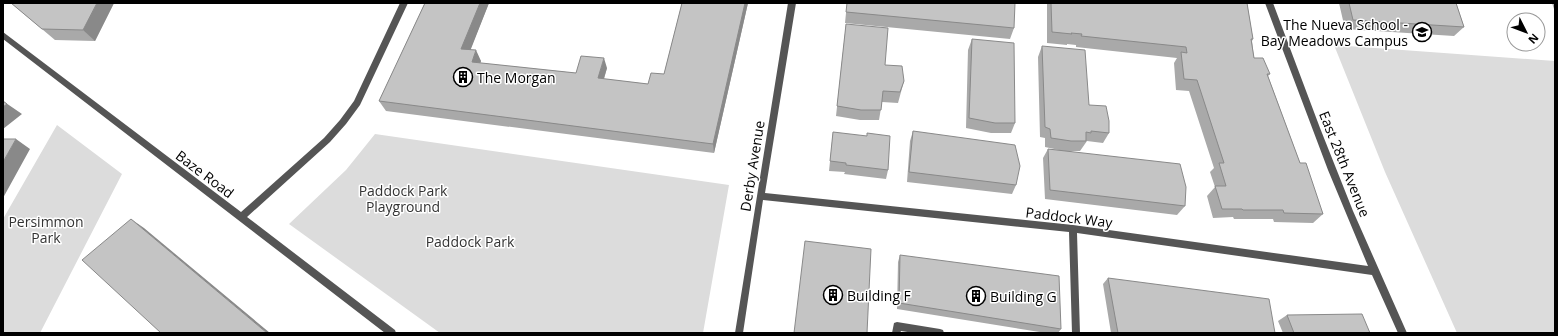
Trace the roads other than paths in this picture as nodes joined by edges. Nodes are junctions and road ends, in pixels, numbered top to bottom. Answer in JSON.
{"nodes":[{"id":1,"x":404,"y":3,"type":"edge"},
{"id":2,"x":792,"y":3,"type":"edge"},
{"id":3,"x":1269,"y":3,"type":"edge"},
{"id":4,"x":3,"y":35,"type":"edge"},
{"id":5,"x":760,"y":196,"type":"junction"},
{"id":6,"x":241,"y":217,"type":"junction"},
{"id":7,"x":1073,"y":229,"type":"junction"},
{"id":8,"x":1374,"y":271,"type":"junction"},
{"id":9,"x":897,"y":329,"type":"edge"},
{"id":10,"x":392,"y":333,"type":"edge"},
{"id":11,"x":739,"y":333,"type":"edge"},
{"id":12,"x":940,"y":333,"type":"edge"},
{"id":13,"x":1076,"y":333,"type":"edge"},
{"id":14,"x":1403,"y":333,"type":"edge"}],
"edges":[{"from":1,"to":6,"type":"street"},
{"from":2,"to":5,"type":"street","name":"Derby Avenue"},
{"from":3,"to":8,"type":"street","name":"East 28th Avenue"},
{"from":4,"to":6,"type":"street","name":"Baze Road"},
{"from":5,"to":7,"type":"street","name":"Paddock Way"},
{"from":5,"to":11,"type":"street","name":"Derby Avenue"},
{"from":6,"to":10,"type":"street","name":"Baze Road"},
{"from":7,"to":8,"type":"street","name":"Paddock Way"},
{"from":7,"to":13,"type":"street"},
{"from":8,"to":14,"type":"street","name":"East 28th Avenue"},
{"from":9,"to":12,"type":"street"}]}
